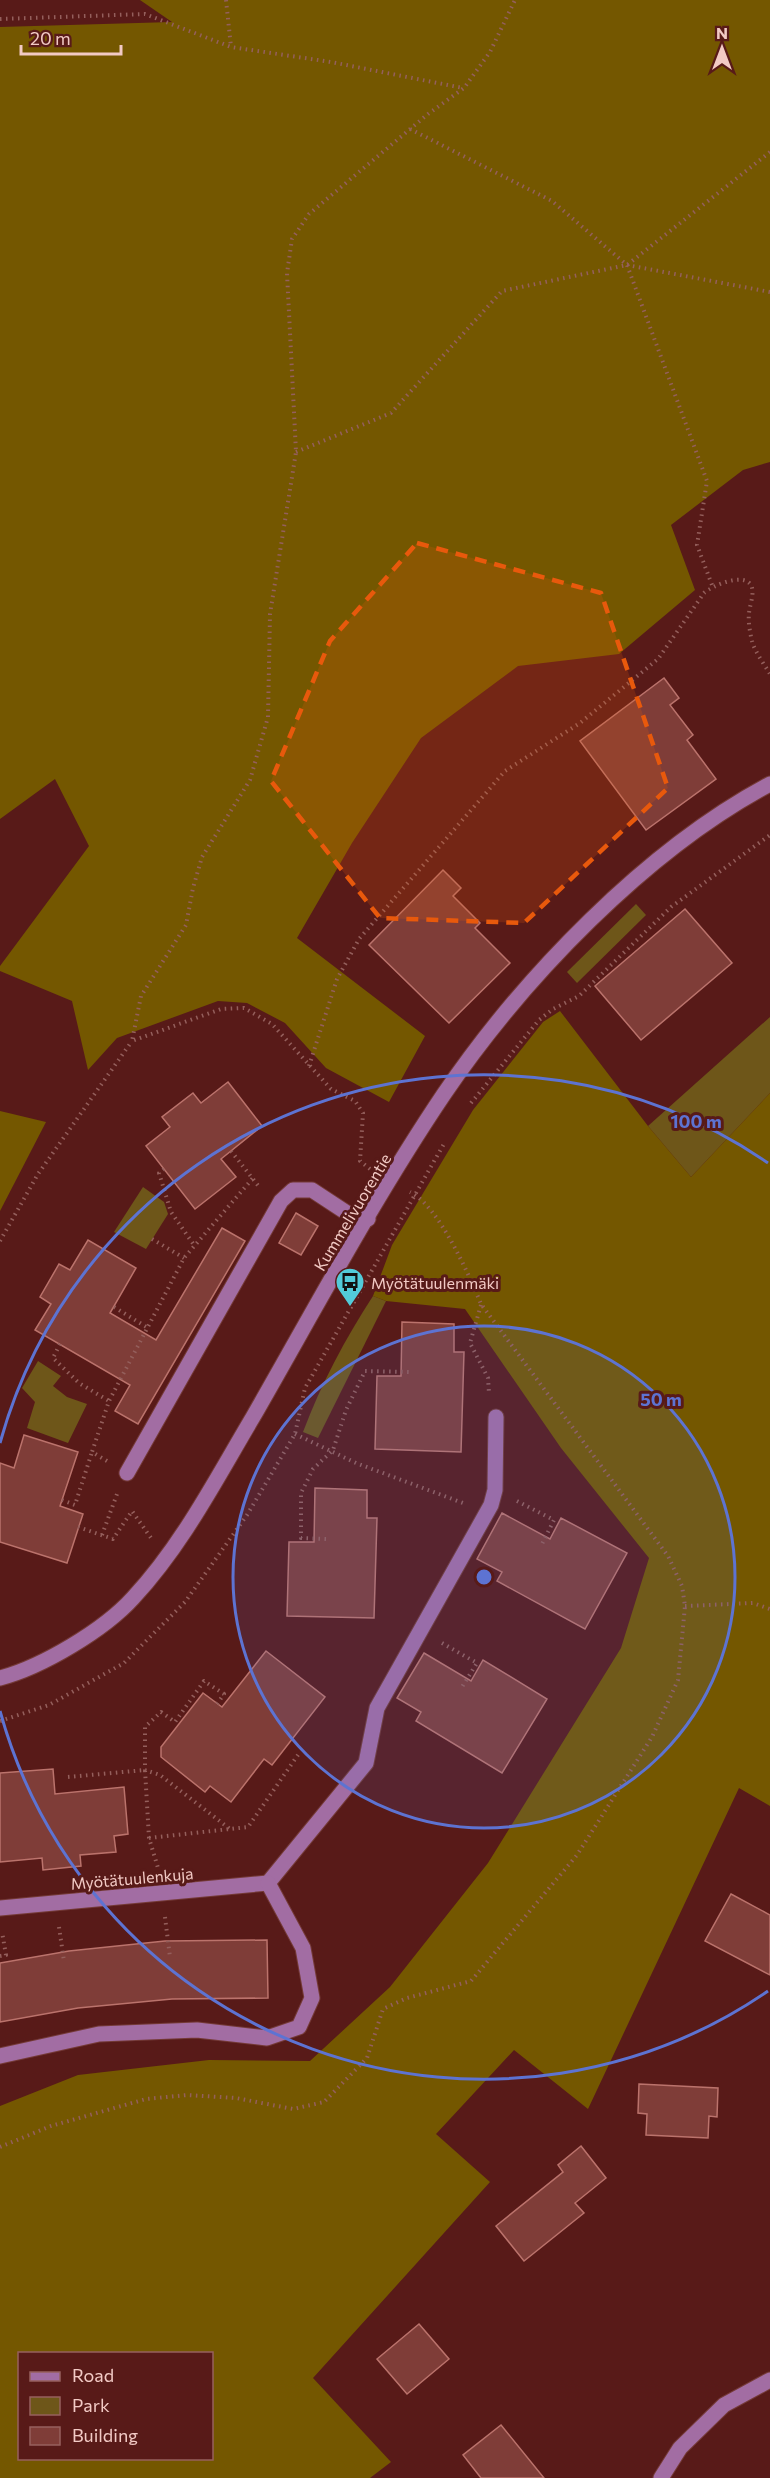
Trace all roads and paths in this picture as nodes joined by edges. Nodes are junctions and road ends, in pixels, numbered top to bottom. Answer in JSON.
{"nodes":[{"id":1,"x":226,"y":0,"type":"edge"},
{"id":2,"x":515,"y":0,"type":"edge"},
{"id":3,"x":0,"y":19,"type":"edge"},
{"id":4,"x":231,"y":47,"type":"junction"},
{"id":5,"x":464,"y":88,"type":"junction"},
{"id":6,"x":410,"y":129,"type":"junction"},
{"id":7,"x":770,"y":152,"type":"edge"},
{"id":8,"x":627,"y":265,"type":"junction"},
{"id":9,"x":770,"y":292,"type":"edge"},
{"id":10,"x":296,"y":452,"type":"junction"},
{"id":11,"x":712,"y":585,"type":"junction"},
{"id":12,"x":770,"y":674,"type":"edge"},
{"id":13,"x":770,"y":784,"type":"edge"},
{"id":14,"x":770,"y":835,"type":"edge"},
{"id":15,"x":132,"y":1041,"type":"junction"},
{"id":16,"x":309,"y":1067,"type":"junction"},
{"id":17,"x":467,"y":1108,"type":"dead end"},
{"id":18,"x":231,"y":1151,"type":"dead end"},
{"id":19,"x":164,"y":1169,"type":"dead end"},
{"id":20,"x":372,"y":1170,"type":"dead end"},
{"id":21,"x":253,"y":1178,"type":"junction"},
{"id":22,"x":262,"y":1191,"type":"dead end"},
{"id":23,"x":416,"y":1194,"type":"dead end"},
{"id":24,"x":368,"y":1219,"type":"junction"},
{"id":25,"x":152,"y":1239,"type":"dead end"},
{"id":26,"x":0,"y":1241,"type":"edge"},
{"id":27,"x":194,"y":1245,"type":"junction"},
{"id":28,"x":184,"y":1258,"type":"junction"},
{"id":29,"x":481,"y":1304,"type":"junction"},
{"id":30,"x":114,"y":1307,"type":"dead end"},
{"id":31,"x":148,"y":1328,"type":"junction"},
{"id":32,"x":60,"y":1344,"type":"dead end"},
{"id":33,"x":411,"y":1372,"type":"dead end"},
{"id":34,"x":110,"y":1401,"type":"junction"},
{"id":35,"x":496,"y":1417,"type":"joint"},
{"id":36,"x":295,"y":1434,"type":"dead end"},
{"id":37,"x":333,"y":1450,"type":"junction"},
{"id":38,"x":92,"y":1452,"type":"junction"},
{"id":39,"x":127,"y":1473,"type":"joint"},
{"id":40,"x":117,"y":1493,"type":"dead end"},
{"id":41,"x":493,"y":1497,"type":"junction"},
{"id":42,"x":62,"y":1500,"type":"dead end"},
{"id":43,"x":78,"y":1527,"type":"dead end"},
{"id":44,"x":145,"y":1529,"type":"dead end"},
{"id":45,"x":102,"y":1535,"type":"junction"},
{"id":46,"x":326,"y":1539,"type":"dead end"},
{"id":47,"x":541,"y":1546,"type":"dead end"},
{"id":48,"x":685,"y":1606,"type":"junction"},
{"id":49,"x":770,"y":1609,"type":"edge"},
{"id":50,"x":421,"y":1630,"type":"junction"},
{"id":51,"x":0,"y":1678,"type":"edge"},
{"id":52,"x":462,"y":1688,"type":"dead end"},
{"id":53,"x":217,"y":1704,"type":"dead end"},
{"id":54,"x":300,"y":1752,"type":"dead end"},
{"id":55,"x":145,"y":1770,"type":"junction"},
{"id":56,"x":68,"y":1777,"type":"dead end"},
{"id":57,"x":230,"y":1829,"type":"junction"},
{"id":58,"x":149,"y":1838,"type":"junction"},
{"id":59,"x":268,"y":1882,"type":"junction"},
{"id":60,"x":162,"y":1893,"type":"junction"},
{"id":61,"x":0,"y":1908,"type":"edge"},
{"id":62,"x":1,"y":1926,"type":"edge"},
{"id":63,"x":0,"y":1956,"type":"edge"},
{"id":64,"x":170,"y":1958,"type":"dead end"},
{"id":65,"x":0,"y":2056,"type":"edge"},
{"id":66,"x":0,"y":2147,"type":"edge"},
{"id":67,"x":770,"y":2380,"type":"edge"},
{"id":68,"x":661,"y":2478,"type":"edge"}],
"edges":[{"from":1,"to":4,"type":"path"},
{"from":2,"to":5,"type":"path"},
{"from":3,"to":4,"type":"path"},
{"from":4,"to":5,"type":"path"},
{"from":5,"to":6,"type":"path"},
{"from":6,"to":8,"type":"path"},
{"from":6,"to":10,"type":"path"},
{"from":7,"to":8,"type":"path"},
{"from":8,"to":9,"type":"path"},
{"from":8,"to":10,"type":"path"},
{"from":8,"to":11,"type":"path"},
{"from":10,"to":15,"type":"path"},
{"from":11,"to":12,"type":"path"},
{"from":11,"to":16,"type":"path"},
{"from":13,"to":24,"type":"street","name":"Kummelivuorentie"},
{"from":14,"to":17,"type":"path"},
{"from":15,"to":16,"type":"path"},
{"from":15,"to":26,"type":"path"},
{"from":16,"to":20,"type":"path"},
{"from":18,"to":21,"type":"path"},
{"from":19,"to":27,"type":"path"},
{"from":21,"to":22,"type":"path"},
{"from":21,"to":27,"type":"path"},
{"from":23,"to":29,"type":"path"},
{"from":24,"to":39,"type":"street"},
{"from":24,"to":51,"type":"street","name":"Kummelivuorentie"},
{"from":25,"to":28,"type":"path"},
{"from":27,"to":28,"type":"path"},
{"from":28,"to":31,"type":"path"},
{"from":29,"to":35,"type":"path"},
{"from":29,"to":48,"type":"path"},
{"from":30,"to":31,"type":"path"},
{"from":31,"to":34,"type":"path"},
{"from":32,"to":34,"type":"path"},
{"from":33,"to":37,"type":"path"},
{"from":34,"to":38,"type":"path"},
{"from":35,"to":41,"type":"street"},
{"from":36,"to":37,"type":"path"},
{"from":37,"to":41,"type":"path"},
{"from":37,"to":46,"type":"path"},
{"from":38,"to":39,"type":"path"},
{"from":38,"to":42,"type":"path"},
{"from":40,"to":45,"type":"path"},
{"from":41,"to":47,"type":"path"},
{"from":41,"to":50,"type":"street"},
{"from":43,"to":45,"type":"path"},
{"from":44,"to":45,"type":"path"},
{"from":48,"to":49,"type":"path"},
{"from":48,"to":66,"type":"path"},
{"from":50,"to":52,"type":"path"},
{"from":50,"to":59,"type":"street"},
{"from":53,"to":55,"type":"path"},
{"from":54,"to":57,"type":"path"},
{"from":55,"to":56,"type":"path"},
{"from":55,"to":57,"type":"path"},
{"from":55,"to":58,"type":"path"},
{"from":57,"to":58,"type":"path"},
{"from":58,"to":60,"type":"path"},
{"from":59,"to":60,"type":"street","name":"Myötätuulenkuja"},
{"from":59,"to":65,"type":"street"},
{"from":60,"to":61,"type":"street","name":"Myötätuulenkuja"},
{"from":60,"to":64,"type":"path"},
{"from":62,"to":63,"type":"path"},
{"from":67,"to":68,"type":"street"}]}
